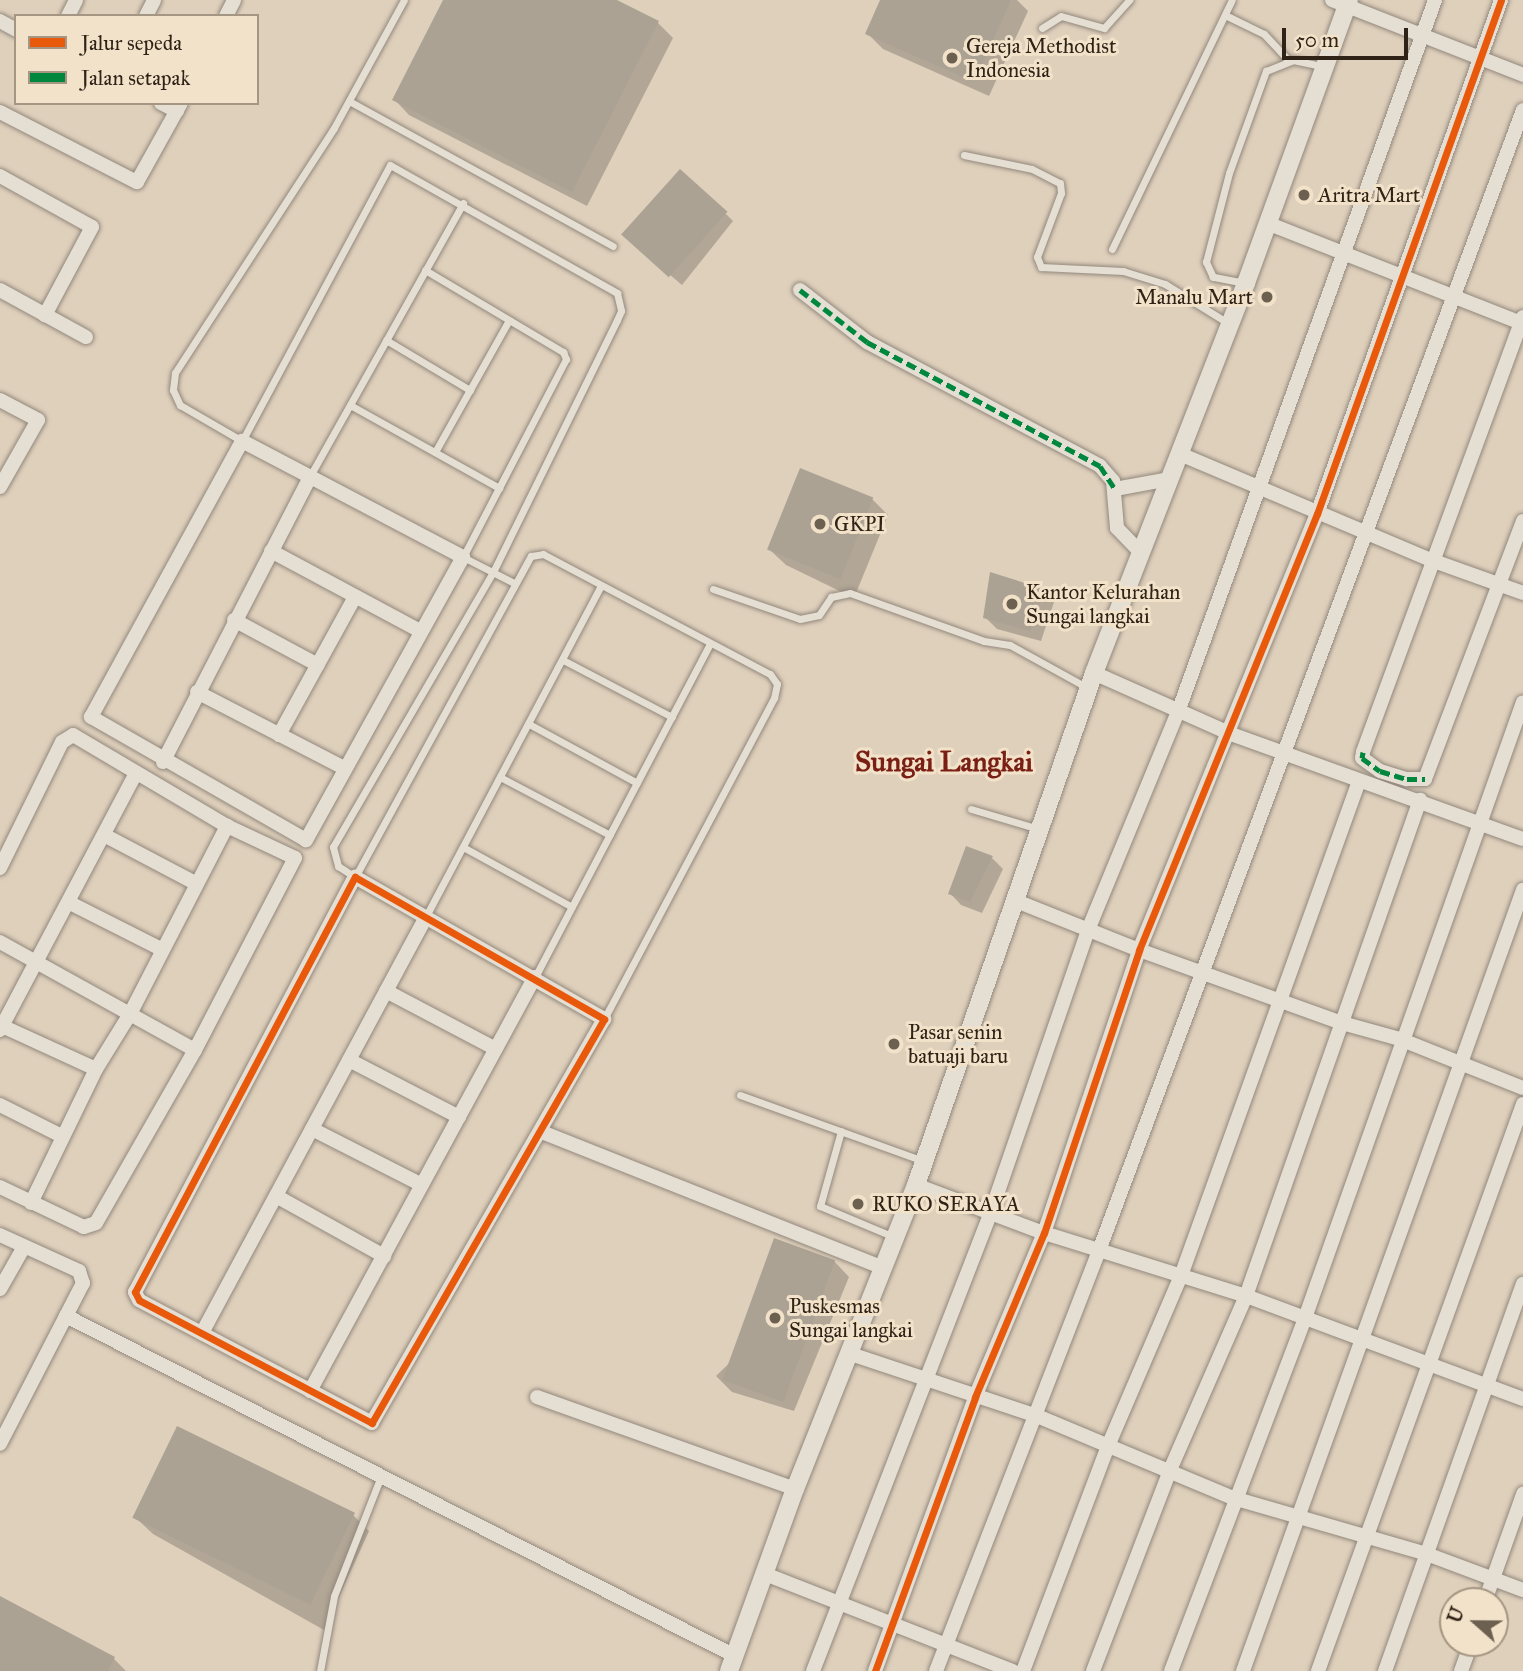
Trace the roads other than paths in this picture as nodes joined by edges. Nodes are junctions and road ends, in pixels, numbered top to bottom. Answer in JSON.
{"nodes":[{"id":1,"x":404,"y":0,"type":"edge"},
{"id":2,"x":1129,"y":0,"type":"edge"},
{"id":3,"x":1232,"y":0,"type":"edge"},
{"id":4,"x":1435,"y":0,"type":"edge"},
{"id":5,"x":1502,"y":0,"type":"edge"},
{"id":6,"x":1342,"y":2,"type":"edge"},
{"id":7,"x":1225,"y":15,"type":"junction"},
{"id":8,"x":1042,"y":28,"type":"dead end"},
{"id":9,"x":1421,"y":36,"type":"junction"},
{"id":10,"x":1479,"y":56,"type":"junction"},
{"id":11,"x":1288,"y":60,"type":"junction"},
{"id":12,"x":1326,"y":68,"type":"junction"},
{"id":13,"x":1523,"y":75,"type":"edge"},
{"id":14,"x":349,"y":101,"type":"junction"},
{"id":15,"x":179,"y":107,"type":"edge"},
{"id":16,"x":1523,"y":110,"type":"edge"},
{"id":17,"x":0,"y":112,"type":"edge"},
{"id":18,"x":964,"y":155,"type":"dead end"},
{"id":19,"x":0,"y":176,"type":"edge"},
{"id":20,"x":463,"y":202,"type":"junction"},
{"id":21,"x":1267,"y":223,"type":"junction"},
{"id":22,"x":613,"y":246,"type":"dead end"},
{"id":23,"x":1112,"y":249,"type":"dead end"},
{"id":24,"x":1344,"y":253,"type":"junction"},
{"id":25,"x":425,"y":270,"type":"junction"},
{"id":26,"x":1402,"y":277,"type":"junction"},
{"id":27,"x":1246,"y":283,"type":"junction"},
{"id":28,"x":0,"y":290,"type":"edge"},
{"id":29,"x":800,"y":290,"type":"dead end"},
{"id":30,"x":1452,"y":296,"type":"junction"},
{"id":31,"x":45,"y":315,"type":"junction"},
{"id":32,"x":509,"y":320,"type":"junction"},
{"id":33,"x":1522,"y":322,"type":"edge"},
{"id":34,"x":1228,"y":323,"type":"junction"},
{"id":35,"x":86,"y":337,"type":"dead end"},
{"id":36,"x":386,"y":340,"type":"junction"},
{"id":37,"x":470,"y":390,"type":"junction"},
{"id":38,"x":0,"y":400,"type":"edge"},
{"id":39,"x":350,"y":405,"type":"junction"},
{"id":40,"x":242,"y":441,"type":"junction"},
{"id":41,"x":436,"y":452,"type":"junction"},
{"id":42,"x":1180,"y":454,"type":"junction"},
{"id":43,"x":310,"y":477,"type":"junction"},
{"id":44,"x":1170,"y":478,"type":"junction"},
{"id":45,"x":0,"y":487,"type":"edge"},
{"id":46,"x":499,"y":488,"type":"junction"},
{"id":47,"x":1115,"y":489,"type":"junction"},
{"id":48,"x":1259,"y":490,"type":"junction"},
{"id":49,"x":1317,"y":514,"type":"junction"},
{"id":50,"x":1523,"y":521,"type":"edge"},
{"id":51,"x":1369,"y":532,"type":"junction"},
{"id":52,"x":271,"y":551,"type":"junction"},
{"id":53,"x":1140,"y":552,"type":"junction"},
{"id":54,"x":463,"y":557,"type":"junction"},
{"id":55,"x":1431,"y":560,"type":"junction"},
{"id":56,"x":493,"y":572,"type":"junction"},
{"id":57,"x":514,"y":583,"type":"junction"},
{"id":58,"x":1500,"y":585,"type":"junction"},
{"id":59,"x":600,"y":589,"type":"junction"},
{"id":60,"x":713,"y":589,"type":"dead end"},
{"id":61,"x":1523,"y":593,"type":"edge"},
{"id":62,"x":355,"y":597,"type":"junction"},
{"id":63,"x":234,"y":620,"type":"junction"},
{"id":64,"x":420,"y":631,"type":"junction"},
{"id":65,"x":709,"y":645,"type":"junction"},
{"id":66,"x":563,"y":660,"type":"junction"},
{"id":67,"x":317,"y":665,"type":"junction"},
{"id":68,"x":1091,"y":681,"type":"junction"},
{"id":69,"x":197,"y":692,"type":"junction"},
{"id":70,"x":1523,"y":702,"type":"edge"},
{"id":71,"x":1178,"y":712,"type":"junction"},
{"id":72,"x":672,"y":717,"type":"junction"},
{"id":73,"x":528,"y":724,"type":"junction"},
{"id":74,"x":1231,"y":734,"type":"junction"},
{"id":75,"x":279,"y":735,"type":"junction"},
{"id":76,"x":1283,"y":751,"type":"junction"},
{"id":77,"x":163,"y":762,"type":"junction"},
{"id":78,"x":344,"y":768,"type":"junction"},
{"id":79,"x":136,"y":773,"type":"junction"},
{"id":80,"x":500,"y":777,"type":"junction"},
{"id":81,"x":1359,"y":781,"type":"junction"},
{"id":82,"x":637,"y":783,"type":"junction"},
{"id":83,"x":1420,"y":800,"type":"junction"},
{"id":84,"x":971,"y":809,"type":"dead end"},
{"id":85,"x":1479,"y":822,"type":"junction"},
{"id":86,"x":227,"y":826,"type":"junction"},
{"id":87,"x":1040,"y":830,"type":"junction"},
{"id":88,"x":104,"y":835,"type":"junction"},
{"id":89,"x":610,"y":835,"type":"junction"},
{"id":90,"x":1523,"y":839,"type":"edge"},
{"id":91,"x":463,"y":847,"type":"junction"},
{"id":92,"x":0,"y":868,"type":"edge"},
{"id":93,"x":355,"y":877,"type":"junction"},
{"id":94,"x":195,"y":883,"type":"junction"},
{"id":95,"x":1523,"y":890,"type":"edge"},
{"id":96,"x":1014,"y":900,"type":"junction"},
{"id":97,"x":70,"y":903,"type":"junction"},
{"id":98,"x":572,"y":907,"type":"junction"},
{"id":99,"x":425,"y":919,"type":"junction"},
{"id":100,"x":1088,"y":930,"type":"junction"},
{"id":101,"x":0,"y":942,"type":"edge"},
{"id":102,"x":161,"y":949,"type":"junction"},
{"id":103,"x":1139,"y":950,"type":"junction"},
{"id":104,"x":36,"y":961,"type":"junction"},
{"id":105,"x":1202,"y":970,"type":"junction"},
{"id":106,"x":535,"y":977,"type":"junction"},
{"id":107,"x":386,"y":991,"type":"junction"},
{"id":108,"x":1280,"y":1002,"type":"junction"},
{"id":109,"x":130,"y":1014,"type":"junction"},
{"id":110,"x":604,"y":1019,"type":"junction"},
{"id":111,"x":1342,"y":1023,"type":"junction"},
{"id":112,"x":1,"y":1028,"type":"edge"},
{"id":113,"x":1400,"y":1039,"type":"junction"},
{"id":114,"x":496,"y":1049,"type":"junction"},
{"id":115,"x":195,"y":1050,"type":"junction"},
{"id":116,"x":349,"y":1060,"type":"junction"},
{"id":117,"x":1461,"y":1063,"type":"junction"},
{"id":118,"x":96,"y":1069,"type":"junction"},
{"id":119,"x":1523,"y":1088,"type":"edge"},
{"id":120,"x":740,"y":1095,"type":"dead end"},
{"id":121,"x":1523,"y":1104,"type":"edge"},
{"id":122,"x":0,"y":1105,"type":"edge"},
{"id":123,"x":459,"y":1117,"type":"junction"},
{"id":124,"x":312,"y":1129,"type":"junction"},
{"id":125,"x":841,"y":1131,"type":"junction"},
{"id":126,"x":542,"y":1132,"type":"junction"},
{"id":127,"x":62,"y":1136,"type":"junction"},
{"id":128,"x":924,"y":1161,"type":"junction"},
{"id":129,"x":422,"y":1185,"type":"junction"},
{"id":130,"x":916,"y":1185,"type":"junction"},
{"id":131,"x":0,"y":1187,"type":"edge"},
{"id":132,"x":276,"y":1196,"type":"junction"},
{"id":133,"x":31,"y":1203,"type":"junction"},
{"id":134,"x":990,"y":1212,"type":"junction"},
{"id":135,"x":1044,"y":1233,"type":"junction"},
{"id":136,"x":0,"y":1235,"type":"edge"},
{"id":137,"x":895,"y":1237,"type":"junction"},
{"id":138,"x":24,"y":1247,"type":"junction"},
{"id":139,"x":1100,"y":1248,"type":"junction"},
{"id":140,"x":384,"y":1256,"type":"junction"},
{"id":141,"x":882,"y":1267,"type":"junction"},
{"id":142,"x":1182,"y":1273,"type":"junction"},
{"id":143,"x":1523,"y":1284,"type":"edge"},
{"id":144,"x":0,"y":1289,"type":"edge"},
{"id":145,"x":1246,"y":1296,"type":"junction"},
{"id":146,"x":66,"y":1316,"type":"junction"},
{"id":147,"x":1305,"y":1318,"type":"junction"},
{"id":148,"x":202,"y":1333,"type":"junction"},
{"id":149,"x":1362,"y":1339,"type":"junction"},
{"id":150,"x":848,"y":1353,"type":"junction"},
{"id":151,"x":1429,"y":1364,"type":"junction"},
{"id":152,"x":928,"y":1381,"type":"junction"},
{"id":153,"x":1489,"y":1386,"type":"junction"},
{"id":154,"x":310,"y":1391,"type":"junction"},
{"id":155,"x":537,"y":1397,"type":"dead end"},
{"id":156,"x":975,"y":1397,"type":"junction"},
{"id":157,"x":1523,"y":1399,"type":"edge"},
{"id":158,"x":1037,"y":1416,"type":"junction"},
{"id":159,"x":0,"y":1444,"type":"edge"},
{"id":160,"x":1108,"y":1446,"type":"junction"},
{"id":161,"x":1170,"y":1470,"type":"junction"},
{"id":162,"x":381,"y":1475,"type":"junction"},
{"id":163,"x":795,"y":1489,"type":"junction"},
{"id":164,"x":1523,"y":1494,"type":"edge"},
{"id":165,"x":1233,"y":1499,"type":"junction"},
{"id":166,"x":1298,"y":1517,"type":"junction"},
{"id":167,"x":1367,"y":1537,"type":"junction"},
{"id":168,"x":1424,"y":1553,"type":"junction"},
{"id":169,"x":765,"y":1574,"type":"junction"},
{"id":170,"x":1493,"y":1578,"type":"junction"},
{"id":171,"x":1490,"y":1587,"type":"edge"},
{"id":172,"x":1523,"y":1590,"type":"edge"},
{"id":173,"x":838,"y":1604,"type":"junction"},
{"id":174,"x":892,"y":1625,"type":"junction"},
{"id":175,"x":948,"y":1643,"type":"junction"},
{"id":176,"x":732,"y":1664,"type":"edge"},
{"id":177,"x":320,"y":1671,"type":"edge"},
{"id":178,"x":813,"y":1671,"type":"edge"},
{"id":179,"x":875,"y":1671,"type":"edge"},
{"id":180,"x":936,"y":1671,"type":"edge"},
{"id":181,"x":1013,"y":1671,"type":"edge"},
{"id":182,"x":1023,"y":1671,"type":"edge"},
{"id":183,"x":1093,"y":1671,"type":"edge"},
{"id":184,"x":1171,"y":1671,"type":"edge"},
{"id":185,"x":1242,"y":1671,"type":"edge"},
{"id":186,"x":1320,"y":1671,"type":"edge"},
{"id":187,"x":1385,"y":1671,"type":"edge"}],
"edges":[{"from":1,"to":14,"type":"lane"},
{"from":2,"to":8,"type":"lane"},
{"from":3,"to":7,"type":"lane"},
{"from":4,"to":9,"type":"street"},
{"from":5,"to":10,"type":"street"},
{"from":6,"to":9,"type":"street"},
{"from":6,"to":12,"type":"street"},
{"from":7,"to":11,"type":"lane"},
{"from":7,"to":23,"type":"lane"},
{"from":9,"to":10,"type":"street"},
{"from":9,"to":24,"type":"street"},
{"from":10,"to":13,"type":"street"},
{"from":10,"to":26,"type":"street"},
{"from":11,"to":12,"type":"lane"},
{"from":11,"to":27,"type":"lane"},
{"from":12,"to":21,"type":"street"},
{"from":14,"to":22,"type":"lane"},
{"from":14,"to":40,"type":"lane"},
{"from":15,"to":17,"type":"street"},
{"from":16,"to":30,"type":"street"},
{"from":18,"to":34,"type":"lane"},
{"from":19,"to":31,"type":"street"},
{"from":20,"to":25,"type":"lane"},
{"from":20,"to":40,"type":"lane"},
{"from":20,"to":56,"type":"lane"},
{"from":21,"to":24,"type":"street"},
{"from":21,"to":27,"type":"street"},
{"from":24,"to":26,"type":"street"},
{"from":24,"to":48,"type":"street"},
{"from":25,"to":32,"type":"lane"},
{"from":25,"to":36,"type":"lane"},
{"from":26,"to":30,"type":"street"},
{"from":26,"to":49,"type":"street"},
{"from":27,"to":34,"type":"street"},
{"from":28,"to":31,"type":"street"},
{"from":29,"to":47,"type":"street"},
{"from":30,"to":33,"type":"street"},
{"from":30,"to":51,"type":"street"},
{"from":31,"to":35,"type":"street"},
{"from":32,"to":37,"type":"lane"},
{"from":32,"to":46,"type":"lane"},
{"from":33,"to":55,"type":"street"},
{"from":34,"to":42,"type":"street"},
{"from":36,"to":37,"type":"lane"},
{"from":36,"to":39,"type":"lane"},
{"from":37,"to":41,"type":"lane"},
{"from":38,"to":45,"type":"street"},
{"from":39,"to":41,"type":"lane"},
{"from":39,"to":43,"type":"lane"},
{"from":40,"to":43,"type":"street"},
{"from":40,"to":77,"type":"street"},
{"from":41,"to":46,"type":"lane"},
{"from":42,"to":44,"type":"street"},
{"from":42,"to":48,"type":"street"},
{"from":43,"to":52,"type":"street"},
{"from":43,"to":54,"type":"street"},
{"from":44,"to":47,"type":"street"},
{"from":44,"to":53,"type":"street"},
{"from":46,"to":54,"type":"lane"},
{"from":47,"to":53,"type":"street"},
{"from":48,"to":49,"type":"street"},
{"from":48,"to":71,"type":"street"},
{"from":49,"to":51,"type":"street"},
{"from":49,"to":74,"type":"street"},
{"from":50,"to":58,"type":"street"},
{"from":51,"to":55,"type":"street"},
{"from":51,"to":76,"type":"street"},
{"from":52,"to":62,"type":"street"},
{"from":52,"to":63,"type":"street"},
{"from":53,"to":68,"type":"street"},
{"from":54,"to":56,"type":"lane"},
{"from":54,"to":64,"type":"street"},
{"from":55,"to":58,"type":"street"},
{"from":55,"to":58,"type":"street"},
{"from":56,"to":57,"type":"lane"},
{"from":56,"to":93,"type":"lane"},
{"from":57,"to":59,"type":"lane"},
{"from":57,"to":93,"type":"lane"},
{"from":58,"to":61,"type":"street"},
{"from":59,"to":65,"type":"lane"},
{"from":59,"to":66,"type":"lane"},
{"from":60,"to":68,"type":"lane"},
{"from":62,"to":64,"type":"street"},
{"from":62,"to":67,"type":"street"},
{"from":63,"to":67,"type":"street"},
{"from":63,"to":69,"type":"street"},
{"from":64,"to":78,"type":"street"},
{"from":65,"to":72,"type":"lane"},
{"from":65,"to":110,"type":"lane"},
{"from":66,"to":72,"type":"lane"},
{"from":66,"to":73,"type":"lane"},
{"from":67,"to":75,"type":"street"},
{"from":68,"to":71,"type":"street"},
{"from":68,"to":87,"type":"street"},
{"from":69,"to":75,"type":"street"},
{"from":69,"to":77,"type":"street"},
{"from":70,"to":85,"type":"street"},
{"from":71,"to":74,"type":"street"},
{"from":71,"to":100,"type":"street"},
{"from":72,"to":82,"type":"lane"},
{"from":73,"to":80,"type":"lane"},
{"from":73,"to":82,"type":"lane"},
{"from":74,"to":76,"type":"street"},
{"from":74,"to":103,"type":"street"},
{"from":75,"to":78,"type":"street"},
{"from":76,"to":81,"type":"street"},
{"from":76,"to":105,"type":"street"},
{"from":77,"to":78,"type":"street"},
{"from":79,"to":86,"type":"street"},
{"from":79,"to":88,"type":"street"},
{"from":79,"to":92,"type":"street"},
{"from":80,"to":89,"type":"lane"},
{"from":80,"to":91,"type":"lane"},
{"from":81,"to":83,"type":"street"},
{"from":81,"to":108,"type":"street"},
{"from":82,"to":89,"type":"lane"},
{"from":83,"to":85,"type":"street"},
{"from":83,"to":111,"type":"street"},
{"from":84,"to":87,"type":"lane"},
{"from":85,"to":90,"type":"street"},
{"from":85,"to":113,"type":"street"},
{"from":86,"to":94,"type":"street"},
{"from":86,"to":115,"type":"street"},
{"from":87,"to":96,"type":"street"},
{"from":88,"to":94,"type":"street"},
{"from":88,"to":97,"type":"street"},
{"from":89,"to":98,"type":"lane"},
{"from":91,"to":98,"type":"lane"},
{"from":91,"to":99,"type":"lane"},
{"from":93,"to":99,"type":"street"},
{"from":93,"to":148,"type":"street"},
{"from":94,"to":102,"type":"street"},
{"from":95,"to":117,"type":"street"},
{"from":96,"to":100,"type":"street"},
{"from":96,"to":128,"type":"street"},
{"from":97,"to":102,"type":"street"},
{"from":97,"to":104,"type":"street"},
{"from":98,"to":106,"type":"lane"},
{"from":99,"to":106,"type":"street"},
{"from":99,"to":107,"type":"street"},
{"from":100,"to":103,"type":"street"},
{"from":100,"to":134,"type":"street"},
{"from":101,"to":104,"type":"street"},
{"from":102,"to":109,"type":"street"},
{"from":103,"to":105,"type":"street"},
{"from":103,"to":135,"type":"street"},
{"from":104,"to":109,"type":"street"},
{"from":104,"to":112,"type":"street"},
{"from":105,"to":108,"type":"street"},
{"from":105,"to":139,"type":"street"},
{"from":106,"to":110,"type":"street"},
{"from":106,"to":114,"type":"street"},
{"from":107,"to":114,"type":"street"},
{"from":107,"to":116,"type":"street"},
{"from":108,"to":111,"type":"street"},
{"from":108,"to":142,"type":"street"},
{"from":109,"to":115,"type":"street"},
{"from":109,"to":118,"type":"street"},
{"from":110,"to":126,"type":"street"},
{"from":111,"to":113,"type":"street"},
{"from":111,"to":145,"type":"street"},
{"from":112,"to":118,"type":"street"},
{"from":113,"to":117,"type":"street"},
{"from":113,"to":147,"type":"street"},
{"from":114,"to":123,"type":"street"},
{"from":115,"to":133,"type":"street"},
{"from":116,"to":123,"type":"street"},
{"from":116,"to":124,"type":"street"},
{"from":117,"to":119,"type":"street"},
{"from":117,"to":149,"type":"street"},
{"from":118,"to":127,"type":"street"},
{"from":120,"to":125,"type":"lane"},
{"from":121,"to":151,"type":"street"},
{"from":122,"to":127,"type":"street"},
{"from":123,"to":129,"type":"street"},
{"from":124,"to":129,"type":"street"},
{"from":124,"to":132,"type":"street"},
{"from":125,"to":128,"type":"lane"},
{"from":125,"to":137,"type":"lane"},
{"from":126,"to":141,"type":"street"},
{"from":126,"to":154,"type":"street"},
{"from":127,"to":133,"type":"street"},
{"from":128,"to":130,"type":"street"},
{"from":129,"to":140,"type":"street"},
{"from":130,"to":134,"type":"street"},
{"from":130,"to":137,"type":"street"},
{"from":131,"to":133,"type":"street"},
{"from":132,"to":140,"type":"street"},
{"from":132,"to":148,"type":"street"},
{"from":134,"to":135,"type":"street"},
{"from":134,"to":152,"type":"street"},
{"from":135,"to":139,"type":"street"},
{"from":135,"to":156,"type":"street"},
{"from":136,"to":138,"type":"street"},
{"from":137,"to":141,"type":"street"},
{"from":138,"to":144,"type":"street"},
{"from":138,"to":146,"type":"street"},
{"from":139,"to":142,"type":"street"},
{"from":139,"to":158,"type":"street"},
{"from":140,"to":154,"type":"street"},
{"from":141,"to":150,"type":"street"},
{"from":142,"to":145,"type":"street"},
{"from":142,"to":160,"type":"street"},
{"from":143,"to":153,"type":"street"},
{"from":145,"to":147,"type":"street"},
{"from":145,"to":161,"type":"street"},
{"from":146,"to":159,"type":"street"},
{"from":146,"to":162,"type":"street"},
{"from":147,"to":149,"type":"street"},
{"from":147,"to":165,"type":"street"},
{"from":148,"to":154,"type":"street"},
{"from":149,"to":151,"type":"street"},
{"from":149,"to":166,"type":"street"},
{"from":150,"to":152,"type":"street"},
{"from":150,"to":163,"type":"street"},
{"from":151,"to":153,"type":"street"},
{"from":151,"to":167,"type":"street"},
{"from":152,"to":156,"type":"street"},
{"from":152,"to":173,"type":"street"},
{"from":153,"to":157,"type":"street"},
{"from":153,"to":168,"type":"street"},
{"from":155,"to":163,"type":"street"},
{"from":156,"to":158,"type":"street"},
{"from":156,"to":174,"type":"street"},
{"from":158,"to":160,"type":"street"},
{"from":158,"to":175,"type":"street"},
{"from":160,"to":161,"type":"street"},
{"from":160,"to":182,"type":"street"},
{"from":161,"to":165,"type":"street"},
{"from":161,"to":183,"type":"street"},
{"from":162,"to":176,"type":"street"},
{"from":162,"to":177,"type":"lane"},
{"from":163,"to":169,"type":"street"},
{"from":164,"to":170,"type":"street"},
{"from":165,"to":166,"type":"street"},
{"from":165,"to":184,"type":"street"},
{"from":166,"to":167,"type":"street"},
{"from":166,"to":185,"type":"street"},
{"from":167,"to":168,"type":"street"},
{"from":167,"to":186,"type":"street"},
{"from":168,"to":170,"type":"street"},
{"from":168,"to":187,"type":"street"},
{"from":169,"to":173,"type":"street"},
{"from":169,"to":176,"type":"street"},
{"from":170,"to":171,"type":"street"},
{"from":170,"to":172,"type":"street"},
{"from":173,"to":174,"type":"street"},
{"from":173,"to":178,"type":"street"},
{"from":174,"to":175,"type":"street"},
{"from":174,"to":179,"type":"street"},
{"from":175,"to":180,"type":"street"},
{"from":175,"to":181,"type":"street"}]}
